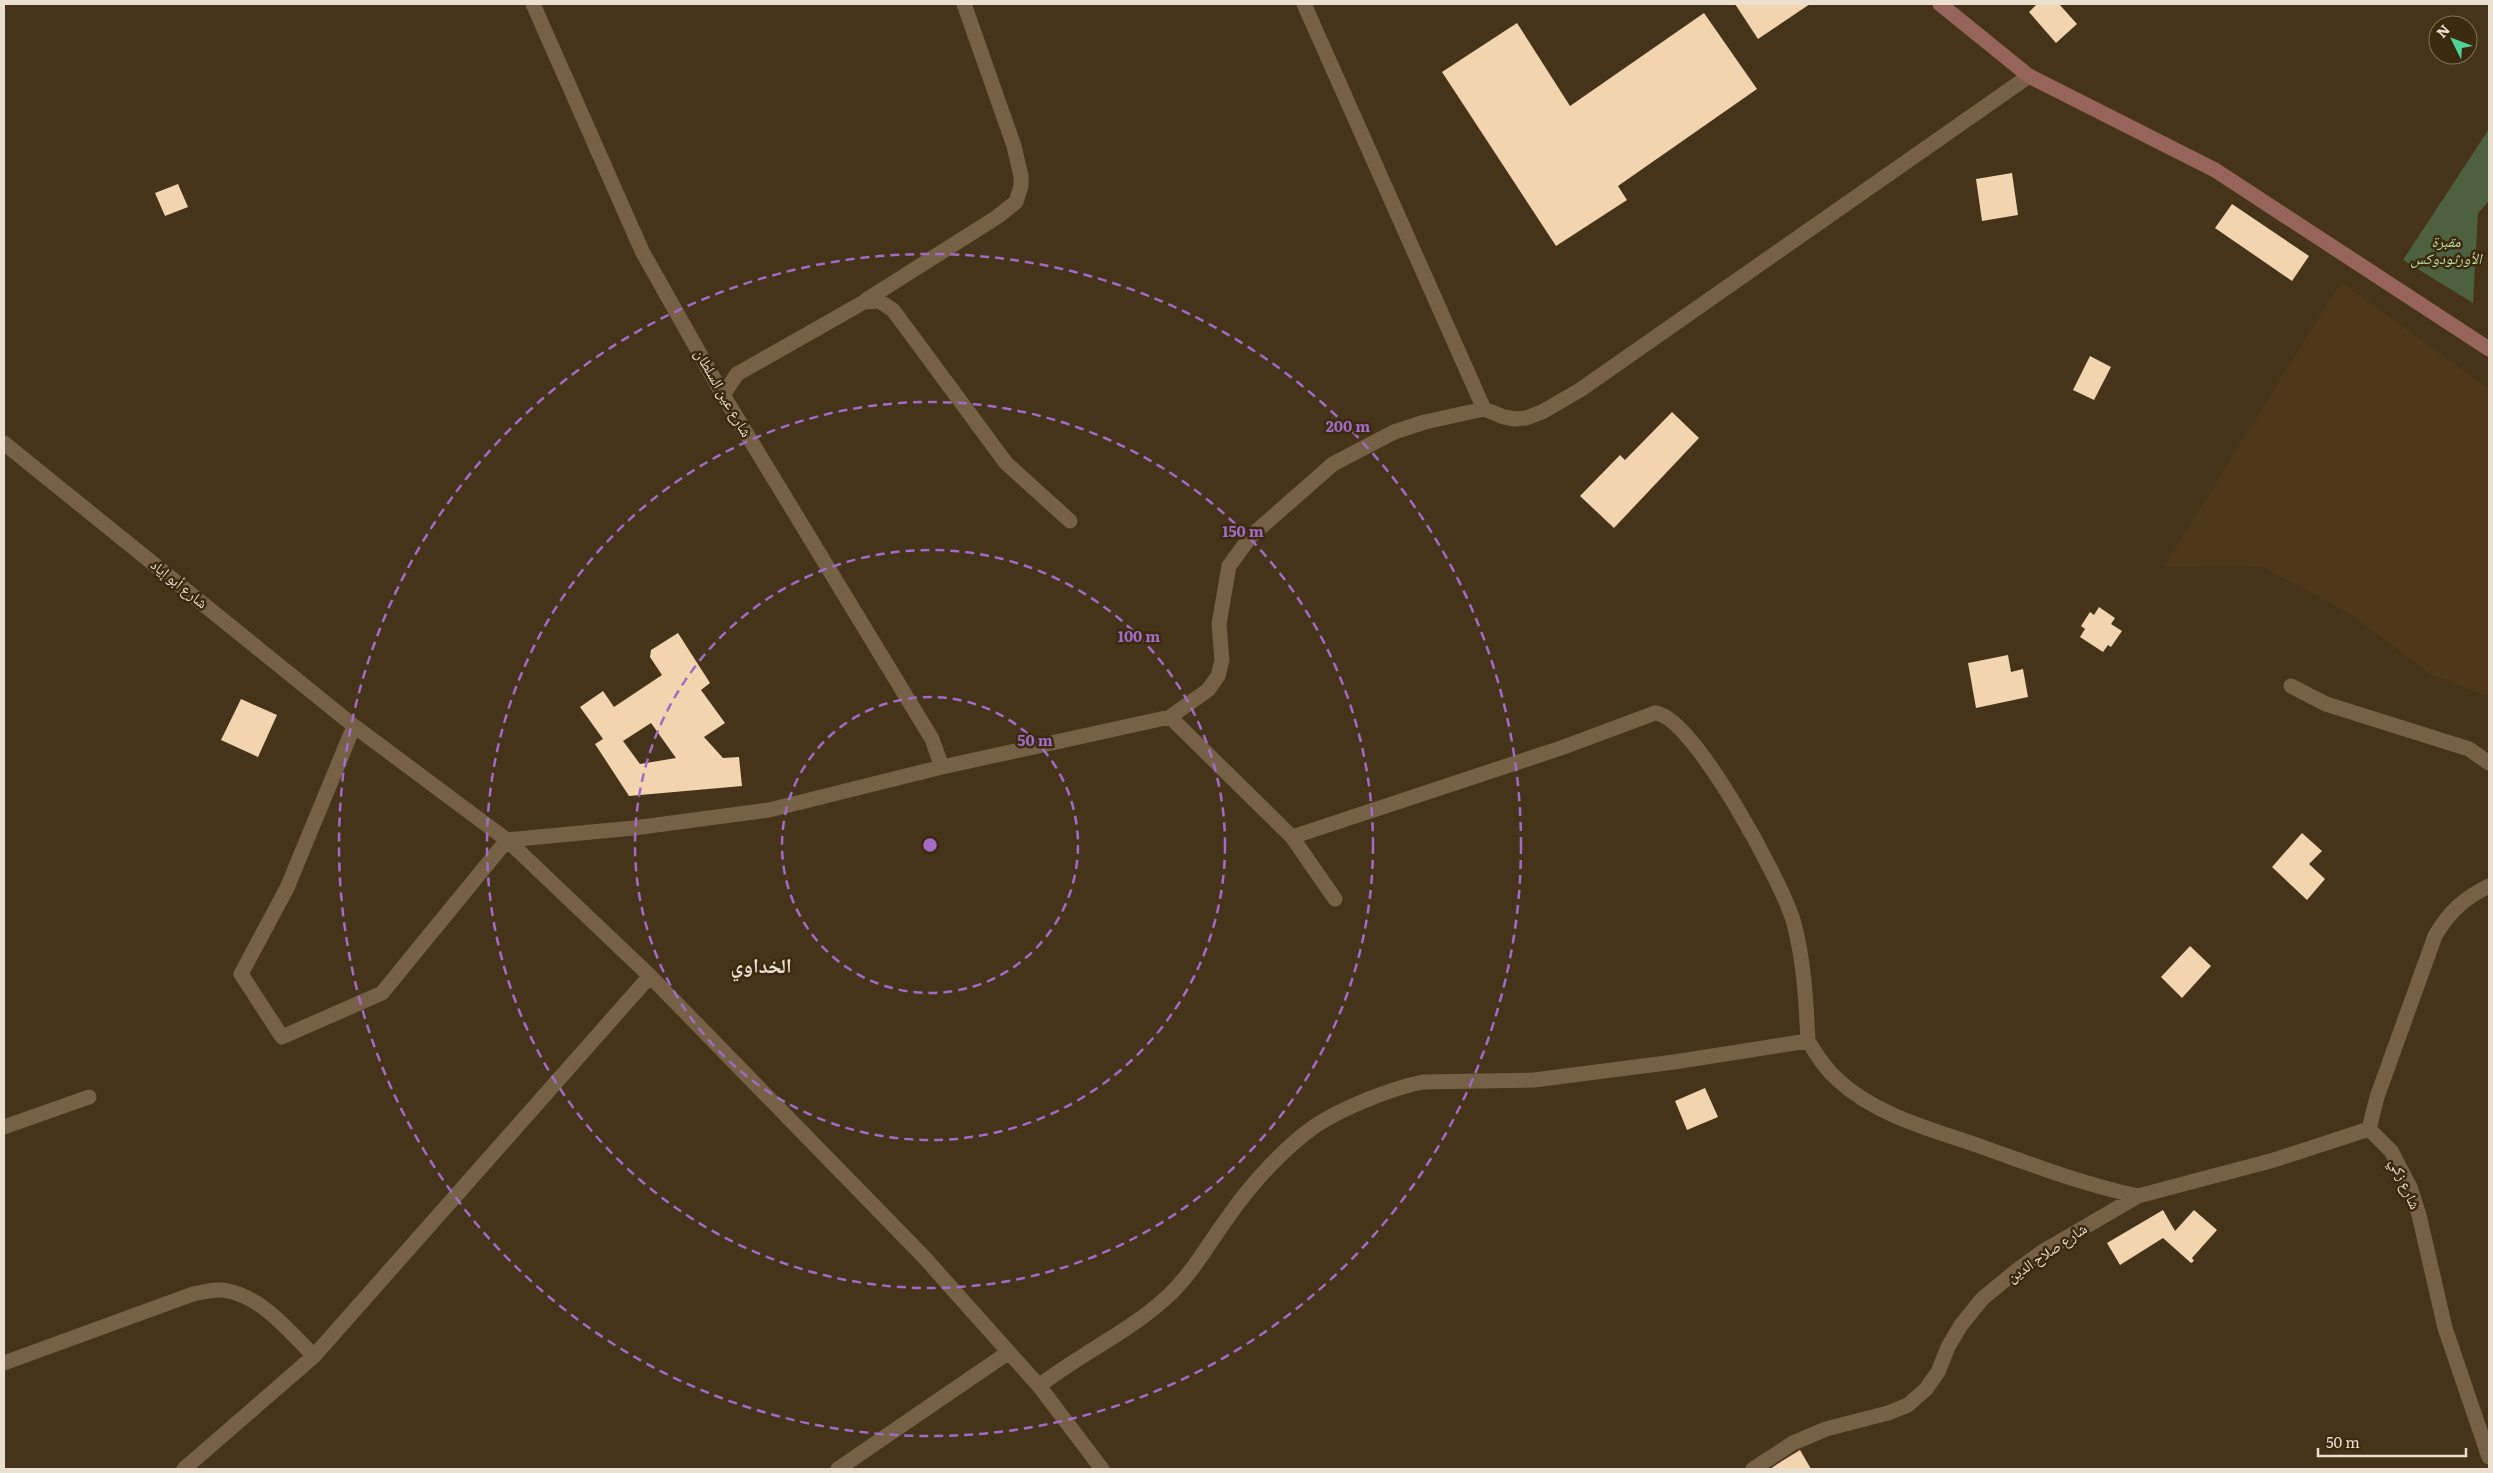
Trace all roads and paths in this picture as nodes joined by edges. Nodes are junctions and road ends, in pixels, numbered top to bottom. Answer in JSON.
{"nodes":[{"id":1,"x":534,"y":4,"type":"edge"},
{"id":2,"x":964,"y":4,"type":"edge"},
{"id":3,"x":1304,"y":4,"type":"edge"},
{"id":4,"x":1940,"y":4,"type":"edge"},
{"id":5,"x":2029,"y":76,"type":"junction"},
{"id":6,"x":903,"y":278,"type":"junction"},
{"id":7,"x":864,"y":302,"type":"junction"},
{"id":8,"x":893,"y":310,"type":"junction"},
{"id":9,"x":2489,"y":349,"type":"edge"},
{"id":10,"x":723,"y":395,"type":"junction"},
{"id":11,"x":1484,"y":409,"type":"junction"},
{"id":12,"x":4,"y":443,"type":"edge"},
{"id":13,"x":1070,"y":521,"type":"dead end"},
{"id":14,"x":2291,"y":686,"type":"dead end"},
{"id":15,"x":1170,"y":717,"type":"junction"},
{"id":16,"x":354,"y":726,"type":"junction"},
{"id":17,"x":2489,"y":763,"type":"edge"},
{"id":18,"x":942,"y":768,"type":"junction"},
{"id":19,"x":1292,"y":837,"type":"junction"},
{"id":20,"x":507,"y":840,"type":"junction"},
{"id":21,"x":2489,"y":886,"type":"edge"},
{"id":22,"x":1335,"y":898,"type":"dead end"},
{"id":23,"x":650,"y":976,"type":"junction"},
{"id":24,"x":1808,"y":1041,"type":"junction"},
{"id":25,"x":89,"y":1097,"type":"dead end"},
{"id":26,"x":4,"y":1127,"type":"edge"},
{"id":27,"x":2369,"y":1129,"type":"junction"},
{"id":28,"x":2138,"y":1196,"type":"junction"},
{"id":29,"x":1009,"y":1352,"type":"junction"},
{"id":30,"x":314,"y":1356,"type":"junction"},
{"id":31,"x":4,"y":1363,"type":"edge"},
{"id":32,"x":1040,"y":1386,"type":"junction"},
{"id":33,"x":2489,"y":1457,"type":"edge"},
{"id":34,"x":184,"y":1469,"type":"edge"},
{"id":35,"x":838,"y":1469,"type":"edge"},
{"id":36,"x":1102,"y":1469,"type":"edge"},
{"id":37,"x":1754,"y":1469,"type":"edge"}],
"edges":[{"from":1,"to":10,"type":"street","name":"شارع عين السلطان"},
{"from":2,"to":6,"type":"street"},
{"from":3,"to":11,"type":"street"},
{"from":4,"to":5,"type":"street"},
{"from":5,"to":9,"type":"street"},
{"from":5,"to":11,"type":"street"},
{"from":6,"to":7,"type":"street"},
{"from":6,"to":8,"type":"street"},
{"from":7,"to":8,"type":"street"},
{"from":7,"to":10,"type":"street"},
{"from":8,"to":13,"type":"street"},
{"from":10,"to":18,"type":"street","name":"شارع عين السلطان"},
{"from":11,"to":15,"type":"street"},
{"from":12,"to":16,"type":"street","name":"شارع أبو إياد"},
{"from":14,"to":17,"type":"street"},
{"from":15,"to":18,"type":"street"},
{"from":15,"to":19,"type":"street"},
{"from":16,"to":20,"type":"street","name":"شارع أبو إياد"},
{"from":16,"to":20,"type":"street"},
{"from":18,"to":20,"type":"street"},
{"from":19,"to":22,"type":"street"},
{"from":19,"to":24,"type":"street"},
{"from":20,"to":23,"type":"street","name":"شارع أبو إياد"},
{"from":21,"to":27,"type":"street"},
{"from":23,"to":29,"type":"street","name":"شارع أبو إياد"},
{"from":23,"to":30,"type":"street"},
{"from":24,"to":28,"type":"street"},
{"from":24,"to":32,"type":"street"},
{"from":25,"to":26,"type":"street"},
{"from":27,"to":28,"type":"street","name":"شارع صلاح الدين"},
{"from":27,"to":33,"type":"street","name":"شارع زكي"},
{"from":28,"to":37,"type":"street","name":"شارع صلاح الدين"},
{"from":29,"to":32,"type":"street","name":"شارع أبو إياد"},
{"from":29,"to":35,"type":"street"},
{"from":30,"to":31,"type":"street"},
{"from":30,"to":34,"type":"street"},
{"from":32,"to":36,"type":"street","name":"شارع أبو إياد"}]}
